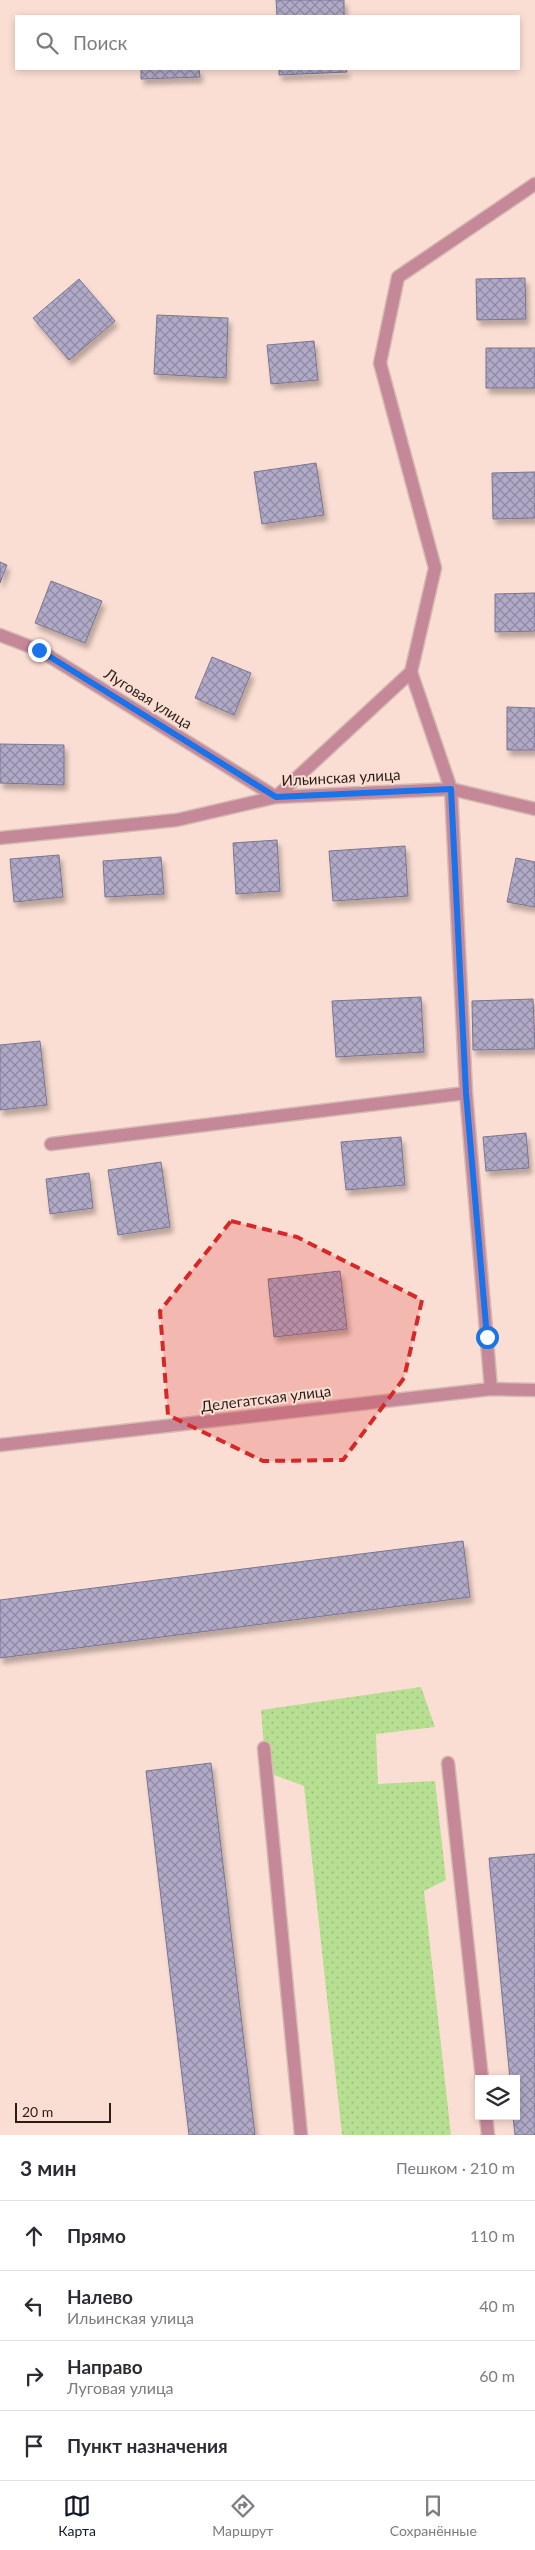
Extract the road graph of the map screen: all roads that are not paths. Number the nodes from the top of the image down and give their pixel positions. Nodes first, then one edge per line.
1 (535, 184) edge
2 (0, 635) edge
3 (412, 672) junction
4 (451, 789) junction
5 (276, 797) junction
6 (535, 808) edge
7 (0, 838) edge
8 (466, 1093) junction
9 (51, 1144) dead end
10 (491, 1389) junction
11 (535, 1390) edge
12 (0, 1445) edge
13 (264, 1748) dead end
14 (448, 1763) dead end
15 (482, 2075) edge
16 (486, 2120) edge
17 (302, 2135) edge
18 (488, 2135) edge

1 - 3 street
2 - 5 street, Луговая улица
3 - 4 street
3 - 5 street
4 - 5 street, Ильинская улица
4 - 6 street, Ильинская улица
4 - 8 street
5 - 7 street, Ильинская улица
8 - 9 street
8 - 10 street
10 - 11 street, Делегатская улица
10 - 12 street, Делегатская улица
13 - 17 street
14 - 15 street
16 - 18 street

